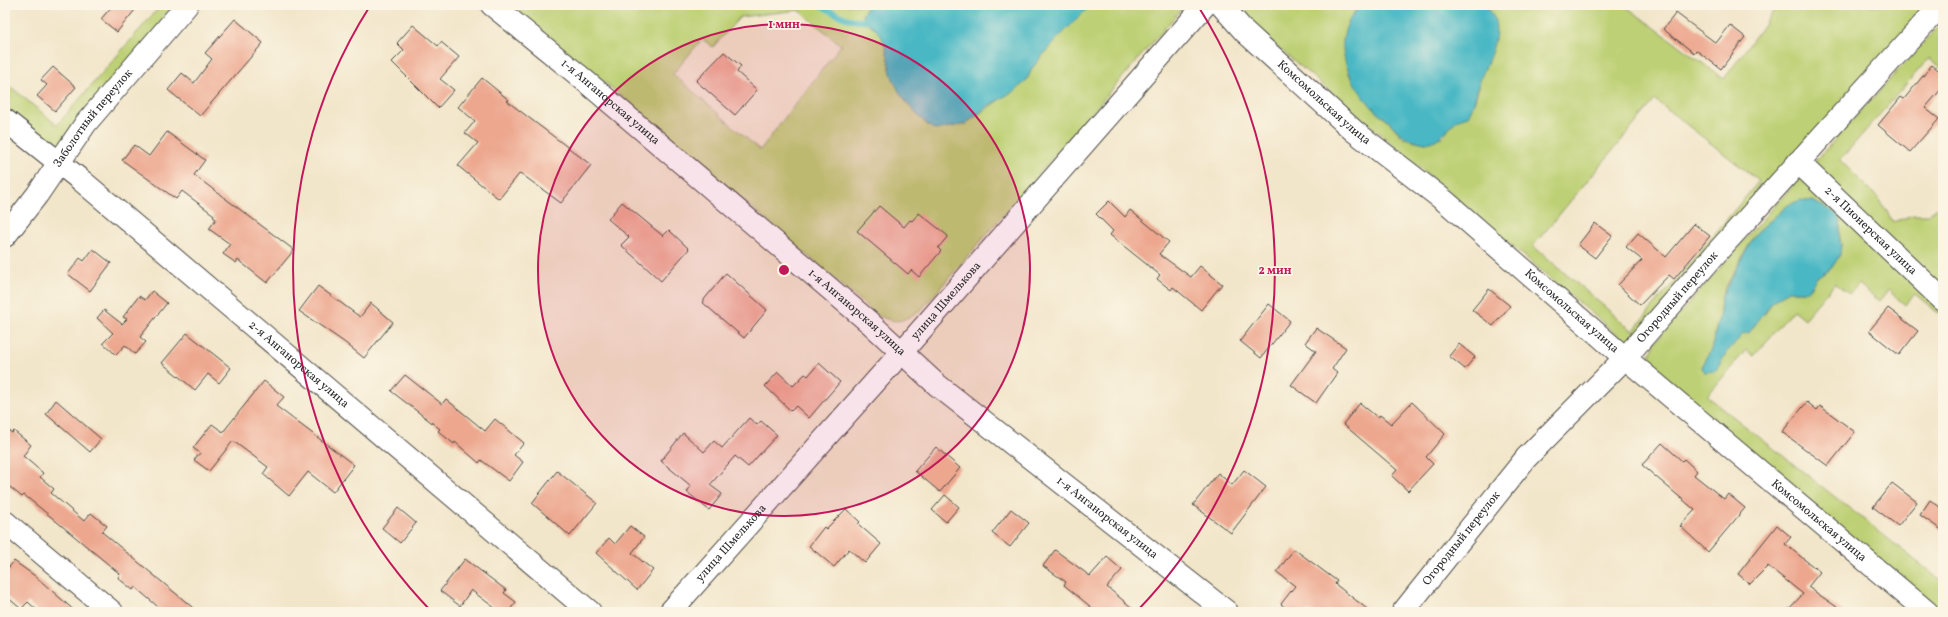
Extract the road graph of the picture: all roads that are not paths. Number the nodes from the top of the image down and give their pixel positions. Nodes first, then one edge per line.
1 (187, 5) edge
2 (492, 5) edge
3 (1205, 5) edge
4 (1221, 5) edge
5 (1941, 5) edge
6 (5, 120) edge
7 (60, 162) junction
8 (1798, 162) junction
9 (5, 236) edge
10 (1943, 300) edge
11 (901, 353) junction
12 (1625, 358) junction
13 (5, 522) edge
14 (112, 612) edge
15 (590, 612) edge
16 (670, 612) edge
17 (1227, 612) edge
18 (1403, 612) edge
19 (1927, 612) edge

1 - 7 street, Заболотный переулок
2 - 11 street, 1-я Анганорская улица
3 - 11 street, улица Шмелькова
4 - 12 street, Комсомольская улица
5 - 8 street, Огородный переулок
6 - 7 street, 2-я Анганорская улица
7 - 9 street, Заболотный переулок
7 - 15 street, 2-я Анганорская улица
8 - 10 street, 2-я Пионерская улица
8 - 12 street, Огородный переулок
11 - 16 street, улица Шмелькова
11 - 17 street, 1-я Анганорская улица
12 - 18 street, Огородный переулок
12 - 19 street, Комсомольская улица
13 - 14 street

